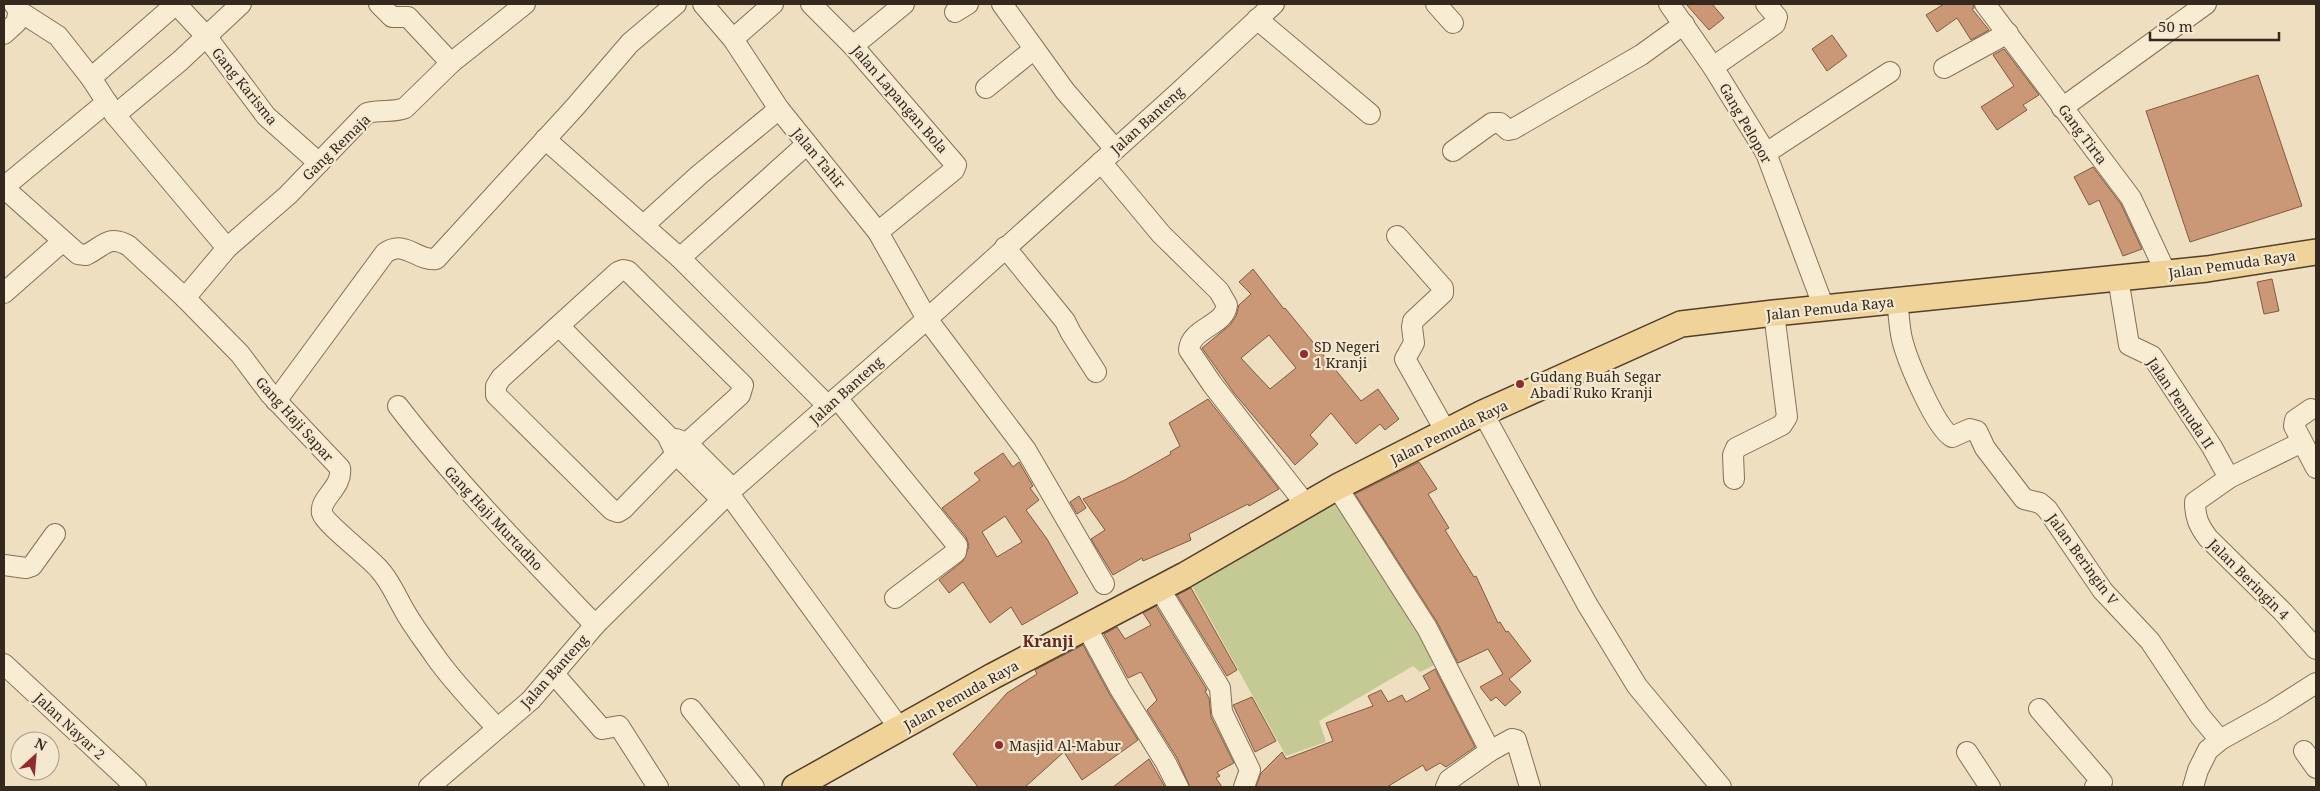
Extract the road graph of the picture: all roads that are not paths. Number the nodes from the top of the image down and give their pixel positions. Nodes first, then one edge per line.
1 (176, 4) edge
2 (241, 4) edge
3 (379, 4) edge
4 (525, 4) edge
5 (676, 4) edge
6 (703, 4) edge
7 (773, 4) edge
8 (811, 4) edge
9 (904, 4) edge
10 (1002, 4) edge
11 (1274, 4) edge
12 (1436, 4) edge
13 (1669, 4) edge
14 (1766, 4) edge
15 (1985, 4) edge
16 (2206, 4) edge
17 (17, 7) edge
18 (1257, 19) junction
19 (1453, 23) dead end
20 (1684, 24) junction
21 (2008, 33) junction
22 (4, 34) edge
23 (206, 36) junction
24 (733, 39) junction
25 (853, 46) junction
26 (1033, 50) junction
27 (451, 63) junction
28 (1713, 67) junction
29 (1944, 68) dead end
30 (1890, 72) dead end
31 (91, 78) junction
32 (986, 88) dead end
33 (111, 108) junction
34 (2062, 108) junction
35 (779, 109) junction
36 (1370, 114) dead end
37 (545, 139) junction
38 (807, 144) junction
39 (1453, 151) dead end
40 (1766, 154) junction
41 (1108, 155) junction
42 (319, 163) junction
43 (4, 188) edge
44 (644, 225) junction
45 (878, 232) junction
46 (1397, 236) dead end
47 (63, 241) junction
48 (1005, 247) junction
49 (227, 248) junction
50 (2316, 252) edge
51 (680, 258) junction
52 (2166, 273) junction
53 (2118, 278) junction
54 (4, 293) edge
55 (185, 298) junction
56 (1898, 301) junction
57 (1824, 308) junction
58 (1774, 313) junction
59 (927, 318) junction
60 (559, 326) junction
61 (1096, 372) dead end
62 (276, 401) junction
63 (832, 402) junction
64 (398, 406) dead end
65 (2311, 409) dead end
66 (1484, 413) junction
67 (1446, 432) junction
68 (2302, 442) junction
69 (681, 449) junction
70 (2316, 468) edge
71 (2229, 478) junction
72 (1734, 479) dead end
73 (1337, 487) junction
74 (728, 494) junction
75 (1306, 505) junction
76 (55, 534) dead end
77 (4, 565) edge
78 (1104, 584) dead end
79 (1160, 588) junction
80 (894, 598) dead end
81 (596, 625) junction
82 (1086, 626) junction
83 (2316, 649) edge
84 (4, 664) edge
85 (554, 674) junction
86 (2316, 683) edge
87 (691, 708) dead end
88 (2039, 709) dead end
89 (497, 728) junction
90 (900, 729) junction
91 (2220, 740) junction
92 (2304, 751) dead end
93 (1490, 752) junction
94 (1967, 752) dead end
95 (2316, 768) edge
96 (136, 787) edge
97 (429, 787) edge
98 (658, 787) edge
99 (754, 787) edge
100 (795, 787) edge
101 (1178, 787) edge
102 (1244, 787) edge
103 (1446, 787) edge
104 (1530, 787) edge
105 (1720, 787) edge
106 (1990, 787) edge
107 (2095, 787) edge
108 (2193, 787) edge

1 - 23 street, Gang Karisma
1 - 31 street
2 - 23 street
3 - 27 street
4 - 27 street, Gang Remaja
5 - 37 street
6 - 24 street, Jalan Tahir
7 - 24 street
8 - 25 street, Jalan Lapangan Bola
9 - 25 street
10 - 26 street
11 - 18 street, Jalan Banteng
12 - 19 street
13 - 20 street, Gang Pelopor
14 - 28 street
15 - 21 street, Gang Tirta
16 - 34 street
17 - 22 street
17 - 31 street
18 - 36 street
18 - 41 street, Jalan Banteng
20 - 28 street, Gang Pelopor
20 - 39 street
21 - 29 street
21 - 34 street, Gang Tirta
23 - 33 street
23 - 42 street, Gang Karisma
24 - 35 street, Jalan Tahir
25 - 45 street, Jalan Lapangan Bola
26 - 32 street
26 - 41 street
27 - 42 street, Gang Remaja
28 - 40 street, Gang Pelopor
30 - 40 street
31 - 33 street
33 - 43 street
33 - 49 street
34 - 52 street, Gang Tirta
35 - 38 street, Jalan Tahir
35 - 44 street
37 - 44 street
37 - 62 street
38 - 45 street, Jalan Tahir
38 - 51 street
40 - 57 street, Gang Pelopor
41 - 48 street, Jalan Banteng
41 - 75 street
42 - 49 street, Gang Remaja
43 - 47 street, Gang Haji Sapar
44 - 51 street
45 - 59 street, Jalan Tahir
46 - 67 street
47 - 54 street
47 - 55 street, Gang Haji Sapar
48 - 59 street, Jalan Banteng
48 - 61 street
49 - 55 street, Gang Remaja
50 - 52 main road, Jalan Pemuda Raya
51 - 63 street
52 - 53 main road, Jalan Pemuda Raya
53 - 56 main road, Jalan Pemuda Raya
53 - 71 street, Jalan Pemuda II
55 - 62 street, Gang Haji Sapar
56 - 57 main road, Jalan Pemuda Raya
56 - 91 street, Jalan Beringin V
57 - 58 main road, Jalan Pemuda Raya
58 - 66 main road, Jalan Pemuda Raya
58 - 72 street
59 - 63 street, Jalan Banteng
59 - 78 street, Jalan Tahir
60 - 69 street
60 - 69 street
60 - 69 street
62 - 89 street, Gang Haji Sapar
63 - 74 street, Jalan Banteng
63 - 80 street
64 - 81 street, Gang Haji Murtadho
65 - 68 street
66 - 67 main road, Jalan Pemuda Raya
66 - 105 street
67 - 73 main road, Jalan Pemuda Raya
68 - 70 street
68 - 71 street
69 - 74 street
71 - 83 street, Jalan Beringin 4
73 - 75 main road, Jalan Pemuda Raya
73 - 93 street
74 - 81 street, Jalan Banteng
74 - 90 street
75 - 79 main road, Jalan Pemuda Raya
76 - 77 street
79 - 82 main road, Jalan Pemuda Raya
79 - 102 street
81 - 85 street, Jalan Banteng
82 - 90 main road, Jalan Pemuda Raya
82 - 101 street
84 - 96 street, Jalan Nayar 2
85 - 89 street, Jalan Banteng
85 - 98 street
86 - 91 street
87 - 99 street
88 - 107 street
89 - 97 street, Jalan Banteng
90 - 100 main road, Jalan Pemuda Raya
91 - 108 street
92 - 95 street
93 - 103 street
93 - 104 street
94 - 106 street

